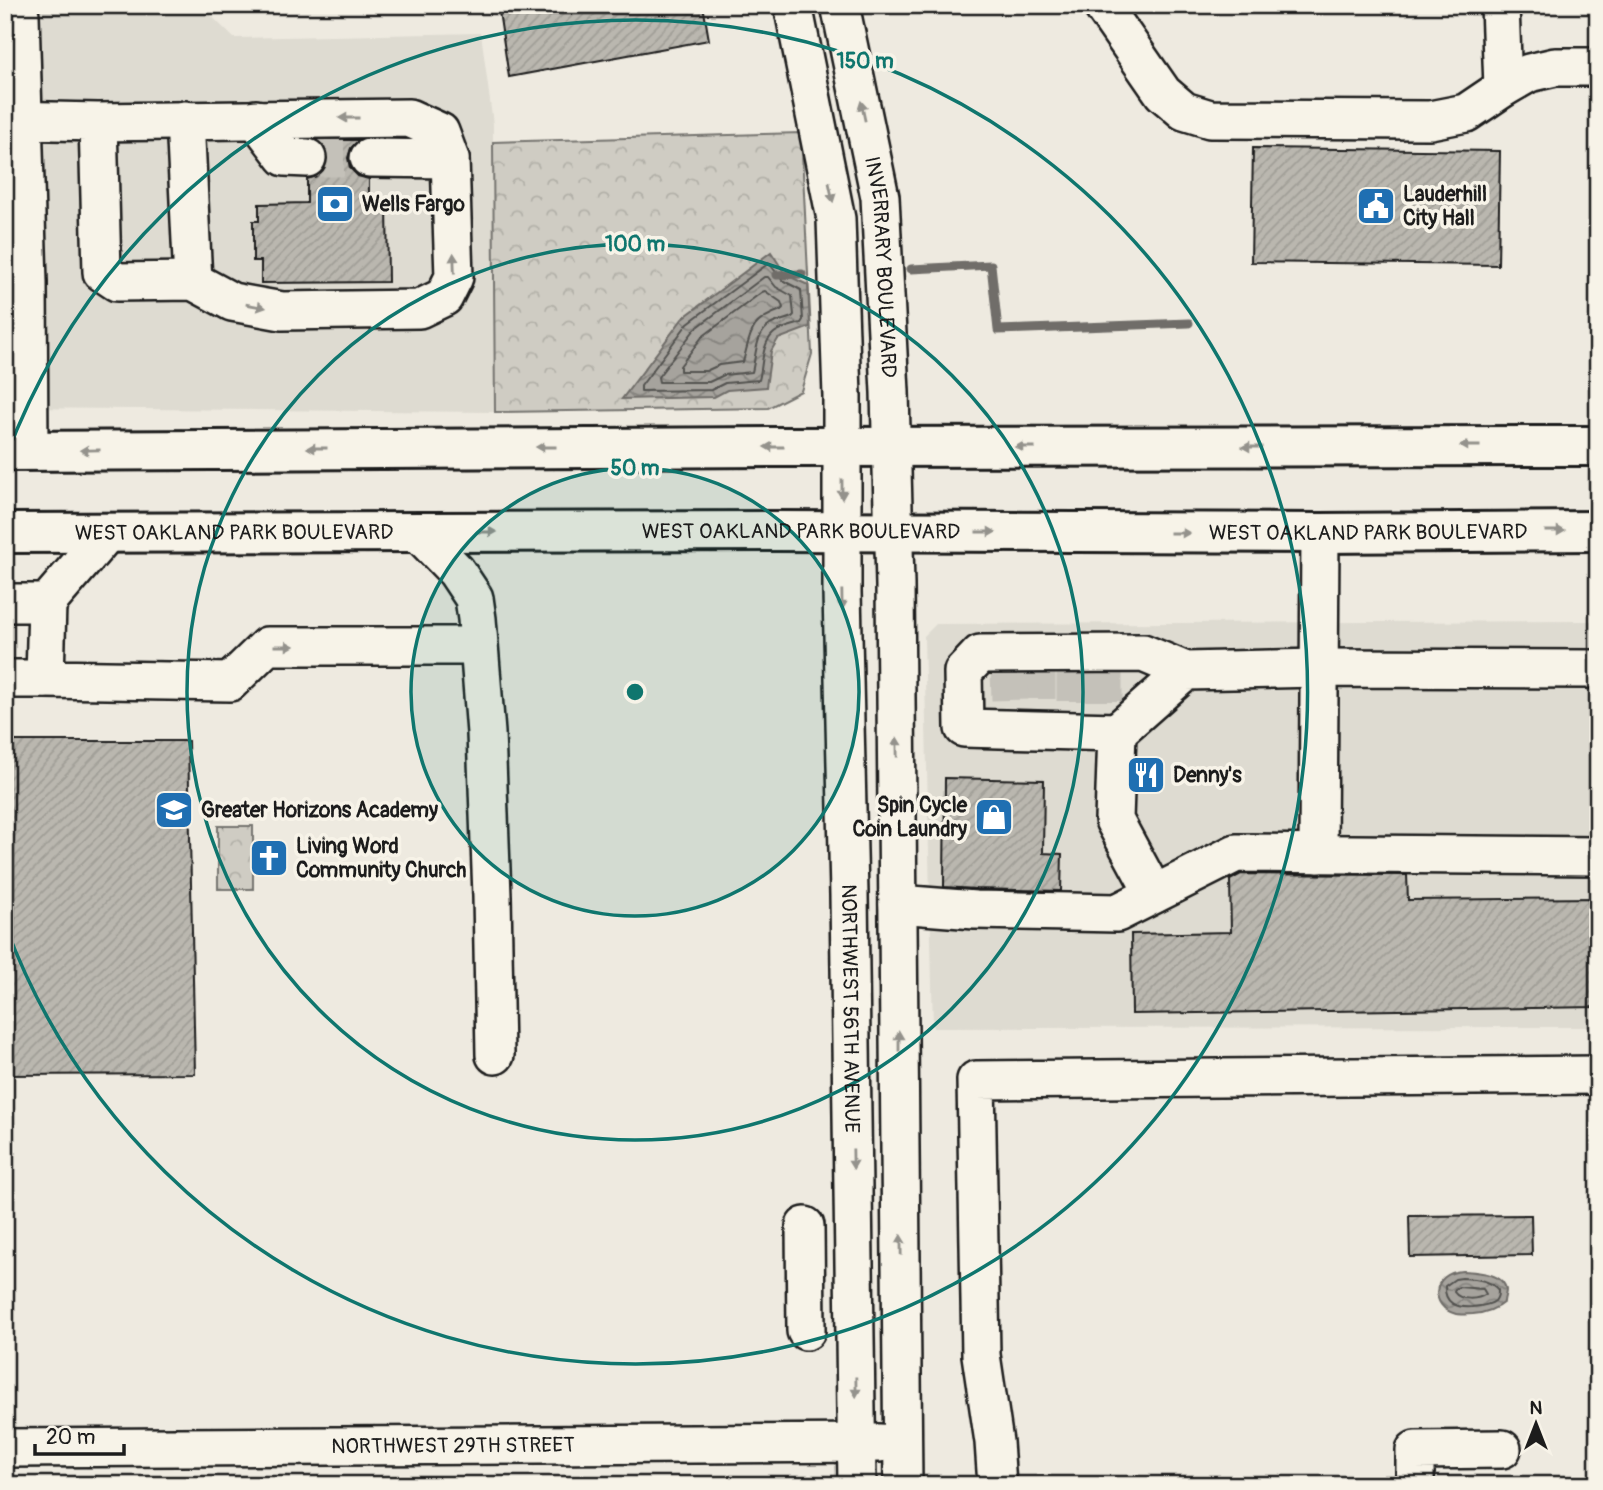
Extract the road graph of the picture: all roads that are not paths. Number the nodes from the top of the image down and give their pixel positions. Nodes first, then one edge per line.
1 (793, 5) edge
2 (841, 5) edge
3 (1102, 5) edge
4 (1500, 5) edge
5 (12, 26) edge
6 (1598, 67) edge
7 (1503, 88) junction
8 (256, 119) junction
9 (14, 120) edge
10 (185, 120) junction
11 (98, 122) junction
12 (307, 158) tunnel mouth
13 (369, 158) tunnel mouth
14 (450, 159) junction
15 (193, 281) junction
16 (17, 283) edge
17 (1598, 446) edge
18 (842, 447) junction
19 (891, 447) junction
20 (17, 451) edge
21 (1598, 531) edge
22 (418, 532) junction
23 (842, 532) junction
24 (894, 532) junction
25 (5, 533) edge
26 (107, 533) junction
27 (1320, 533) junction
28 (5, 603) edge
29 (47, 603) junction
30 (478, 646) junction
31 (1319, 668) junction
32 (1598, 668) edge
33 (1186, 671) junction
34 (5, 679) edge
35 (45, 679) junction
36 (1093, 694) junction
37 (1318, 854) junction
38 (1598, 856) edge
39 (1154, 894) junction
40 (898, 904) junction
41 (495, 1055) dead end
42 (1598, 1076) edge
43 (805, 1226) dead end
44 (805, 1269) junction
45 (854, 1270) junction
46 (901, 1296) junction
47 (806, 1331) dead end
48 (857, 1443) junction
49 (902, 1443) junction
50 (5, 1448) edge
51 (1502, 1449) dead end
52 (858, 1485) edge
53 (903, 1485) edge
54 (997, 1485) edge
55 (1415, 1485) edge

1 -> 18 street, INVERRARY BOULEVARD
19 -> 2 street, INVERRARY BOULEVARD
3 - 7 street
4 - 7 street
5 - 9 street
6 - 7 street
8 - 10 street
8 - 12 street
14 -> 8 street
9 - 11 street
9 - 16 street
10 - 11 street
10 - 15 street
11 - 15 street
13 - 14 street
15 -> 14 street
16 - 20 street
17 -> 19 main road
18 - 19 main road
18 -> 20 main road
18 -> 23 street, INVERRARY BOULEVARD
19 - 24 street, INVERRARY BOULEVARD
27 -> 21 main road, WEST OAKLAND PARK BOULEVARD
22 -> 23 main road, WEST OAKLAND PARK BOULEVARD
22 - 26 main road, WEST OAKLAND PARK BOULEVARD
22 - 30 street
23 - 24 main road, WEST OAKLAND PARK BOULEVARD
23 -> 45 street, NORTHWEST 56TH AVENUE
24 -> 27 main road, WEST OAKLAND PARK BOULEVARD
40 -> 24 street
25 - 26 main road, WEST OAKLAND PARK BOULEVARD
26 - 29 street
27 - 31 street
28 - 29 street
29 - 35 street
35 -> 30 street
30 - 41 street
31 - 32 street
31 - 33 street
31 - 37 street
33 - 36 street
33 - 36 street
34 - 35 street
36 - 36 street
36 - 39 street
37 - 38 street
37 - 39 street
39 - 40 street
46 -> 40 street
42 - 54 street
43 - 44 street
44 - 45 street
44 - 47 street
45 - 46 street
45 -> 48 street, NORTHWEST 56TH AVENUE
46 - 49 street
48 - 49 street, NORTHWEST 29TH STREET
48 - 50 street, NORTHWEST 29TH STREET
48 - 52 street, NORTHWEST 56TH AVENUE
49 - 53 street
51 - 55 street

